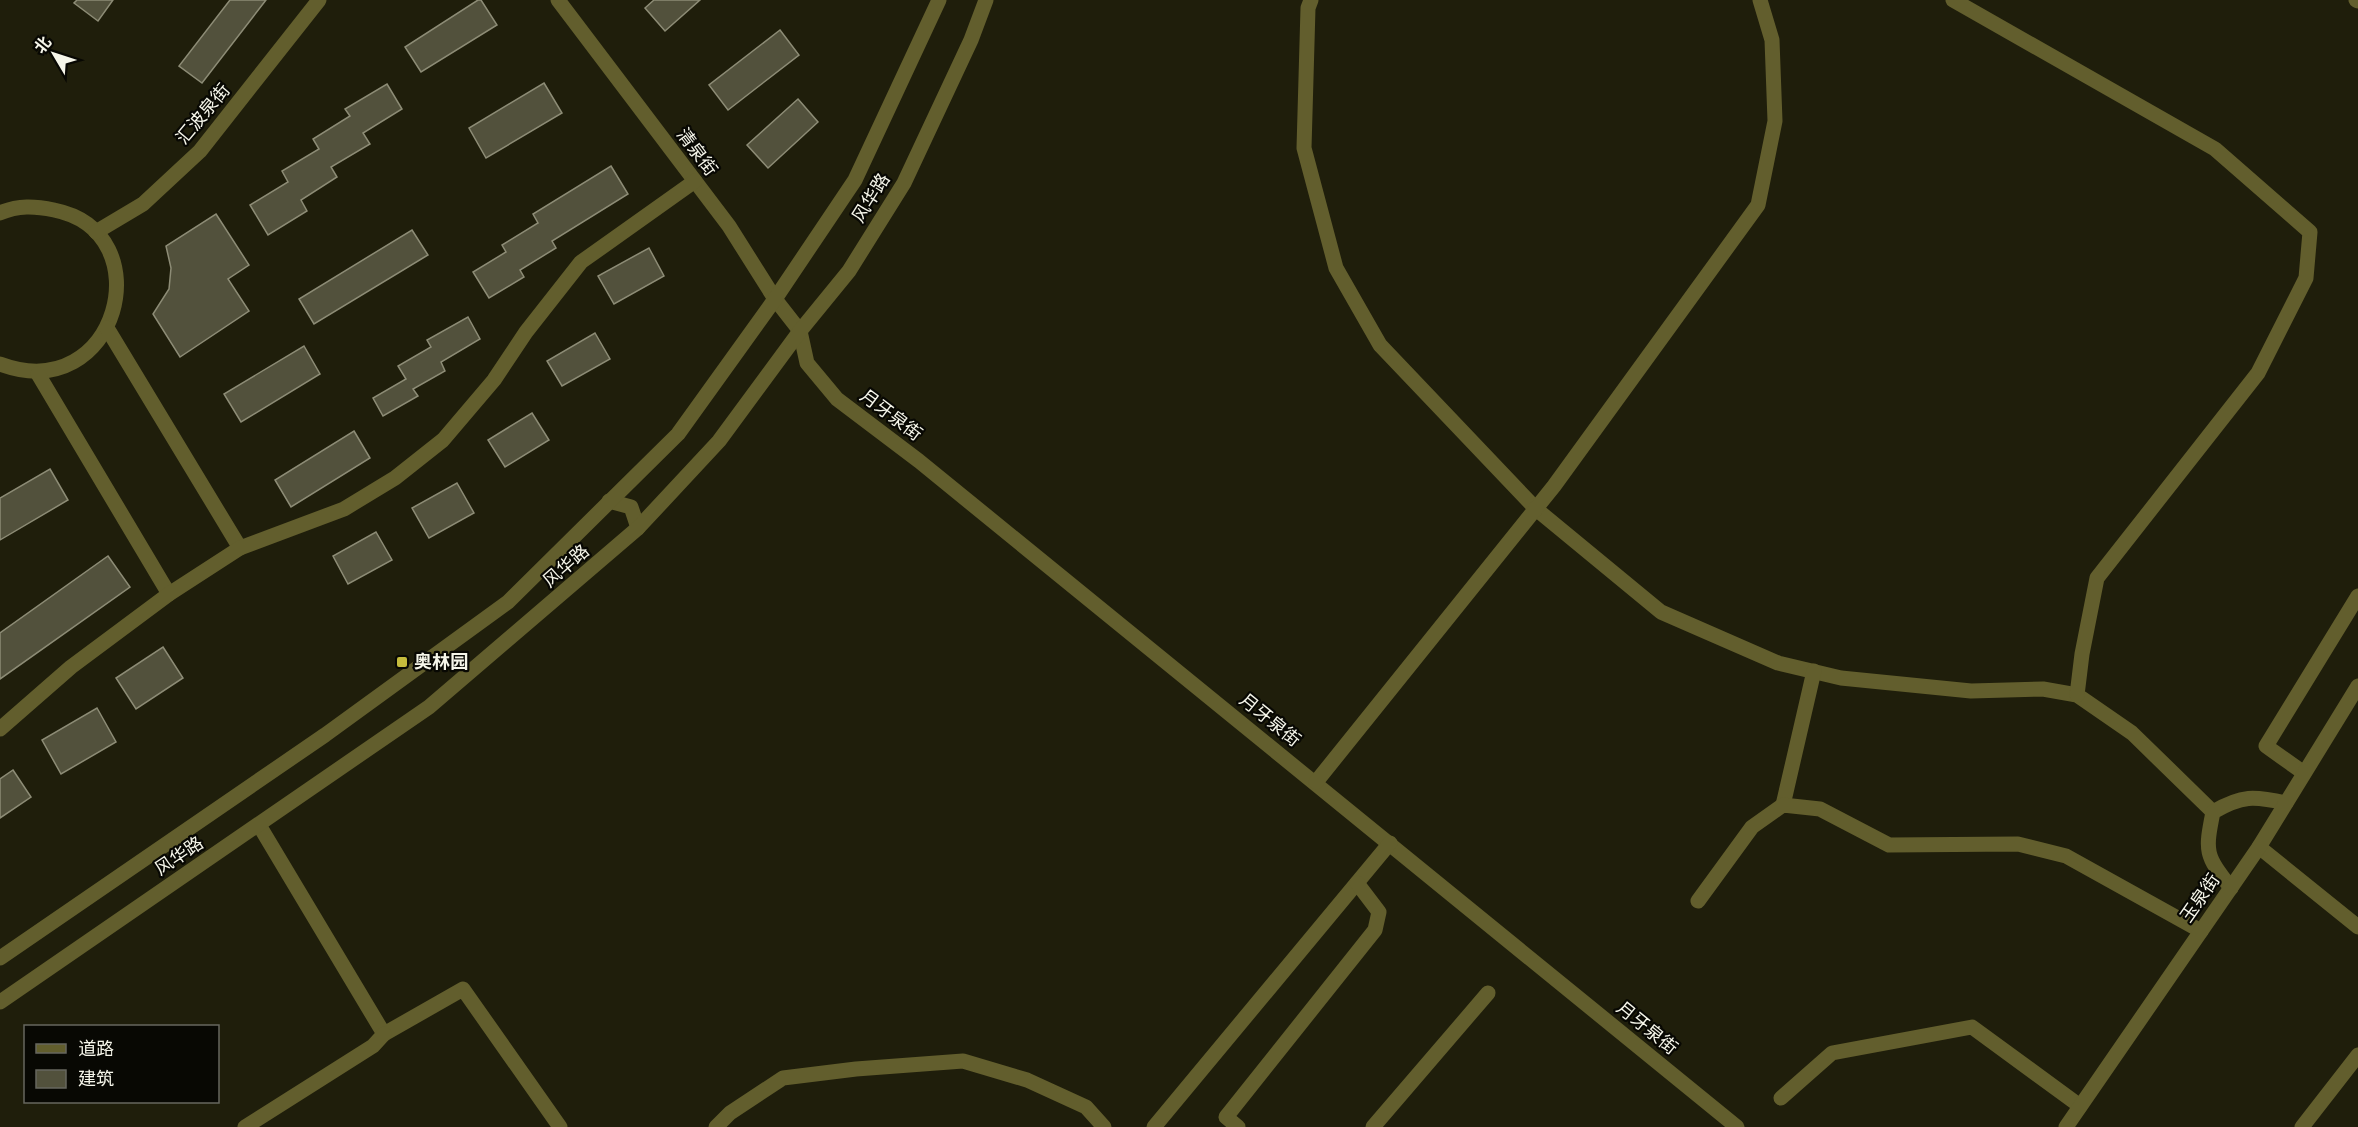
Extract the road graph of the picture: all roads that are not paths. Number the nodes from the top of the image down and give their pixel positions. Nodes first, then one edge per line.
1 (319, 0) edge
2 (558, 0) edge
3 (939, 0) edge
4 (986, 0) edge
5 (1311, 0) edge
6 (1760, 0) edge
7 (1953, 0) edge
8 (695, 181) junction
9 (1, 210) edge
10 (96, 232) junction
11 (775, 299) junction
12 (107, 328) junction
13 (800, 331) junction
14 (0, 364) edge
15 (38, 374) junction
16 (609, 501) junction
17 (1536, 509) junction
18 (638, 528) junction
19 (240, 548) junction
20 (169, 594) junction
21 (2358, 596) edge
22 (1814, 671) junction
23 (2358, 686) edge
24 (2077, 695) junction
25 (0, 729) edge
26 (2304, 773) junction
27 (1316, 782) junction
28 (2286, 803) junction
29 (1783, 805) junction
30 (2213, 812) junction
31 (259, 825) junction
32 (1390, 843) junction
33 (2259, 847) junction
34 (1357, 883) junction
35 (2231, 888) junction
36 (1698, 901) dead end
37 (2358, 927) edge
38 (2201, 931) junction
39 (0, 958) edge
40 (1488, 993) dead end
41 (0, 1002) edge
42 (384, 1034) junction
43 (2358, 1055) edge
44 (1781, 1098) dead end
45 (2080, 1106) junction
46 (245, 1127) edge
47 (560, 1127) edge
48 (716, 1127) edge
49 (1104, 1127) edge
50 (1154, 1127) edge
51 (1238, 1127) edge
52 (1373, 1127) edge
53 (1737, 1127) edge
54 (2066, 1127) edge
55 (2302, 1127) edge

1 - 10 street, 汇波泉街
2 - 8 street, 清泉街
3 - 11 street
4 - 13 street, 风华路
5 - 17 street
6 - 17 street
7 - 24 street
8 - 11 street, 清泉街
8 - 19 street
9 - 10 street
10 - 12 street
11 - 13 street, 清泉街
11 - 16 street
12 - 15 street
12 - 19 street
13 - 18 street, 风华路
13 - 27 street, 月牙泉街
14 - 15 street
15 - 20 street
16 - 18 street
16 - 39 street
17 - 22 street
17 - 27 street
18 - 31 street, 风华路
19 - 20 street
20 - 25 street
21 - 26 street
22 - 24 street
22 - 29 street
23 - 26 street, 玉泉街
24 - 30 street
26 - 28 street, 玉泉街
27 - 32 street, 月牙泉街
28 - 30 street
28 - 33 street, 玉泉街
29 - 36 street
29 - 38 street
30 - 35 street
31 - 41 street, 风华路
31 - 42 street
32 - 34 street
32 - 53 street, 月牙泉街
33 - 35 street, 玉泉街
33 - 37 street
34 - 50 street
34 - 51 street
35 - 38 street, 玉泉街
38 - 45 street, 玉泉街
40 - 52 street
42 - 46 street
42 - 47 street
43 - 55 street
44 - 45 street
45 - 54 street, 玉泉街
48 - 49 street

